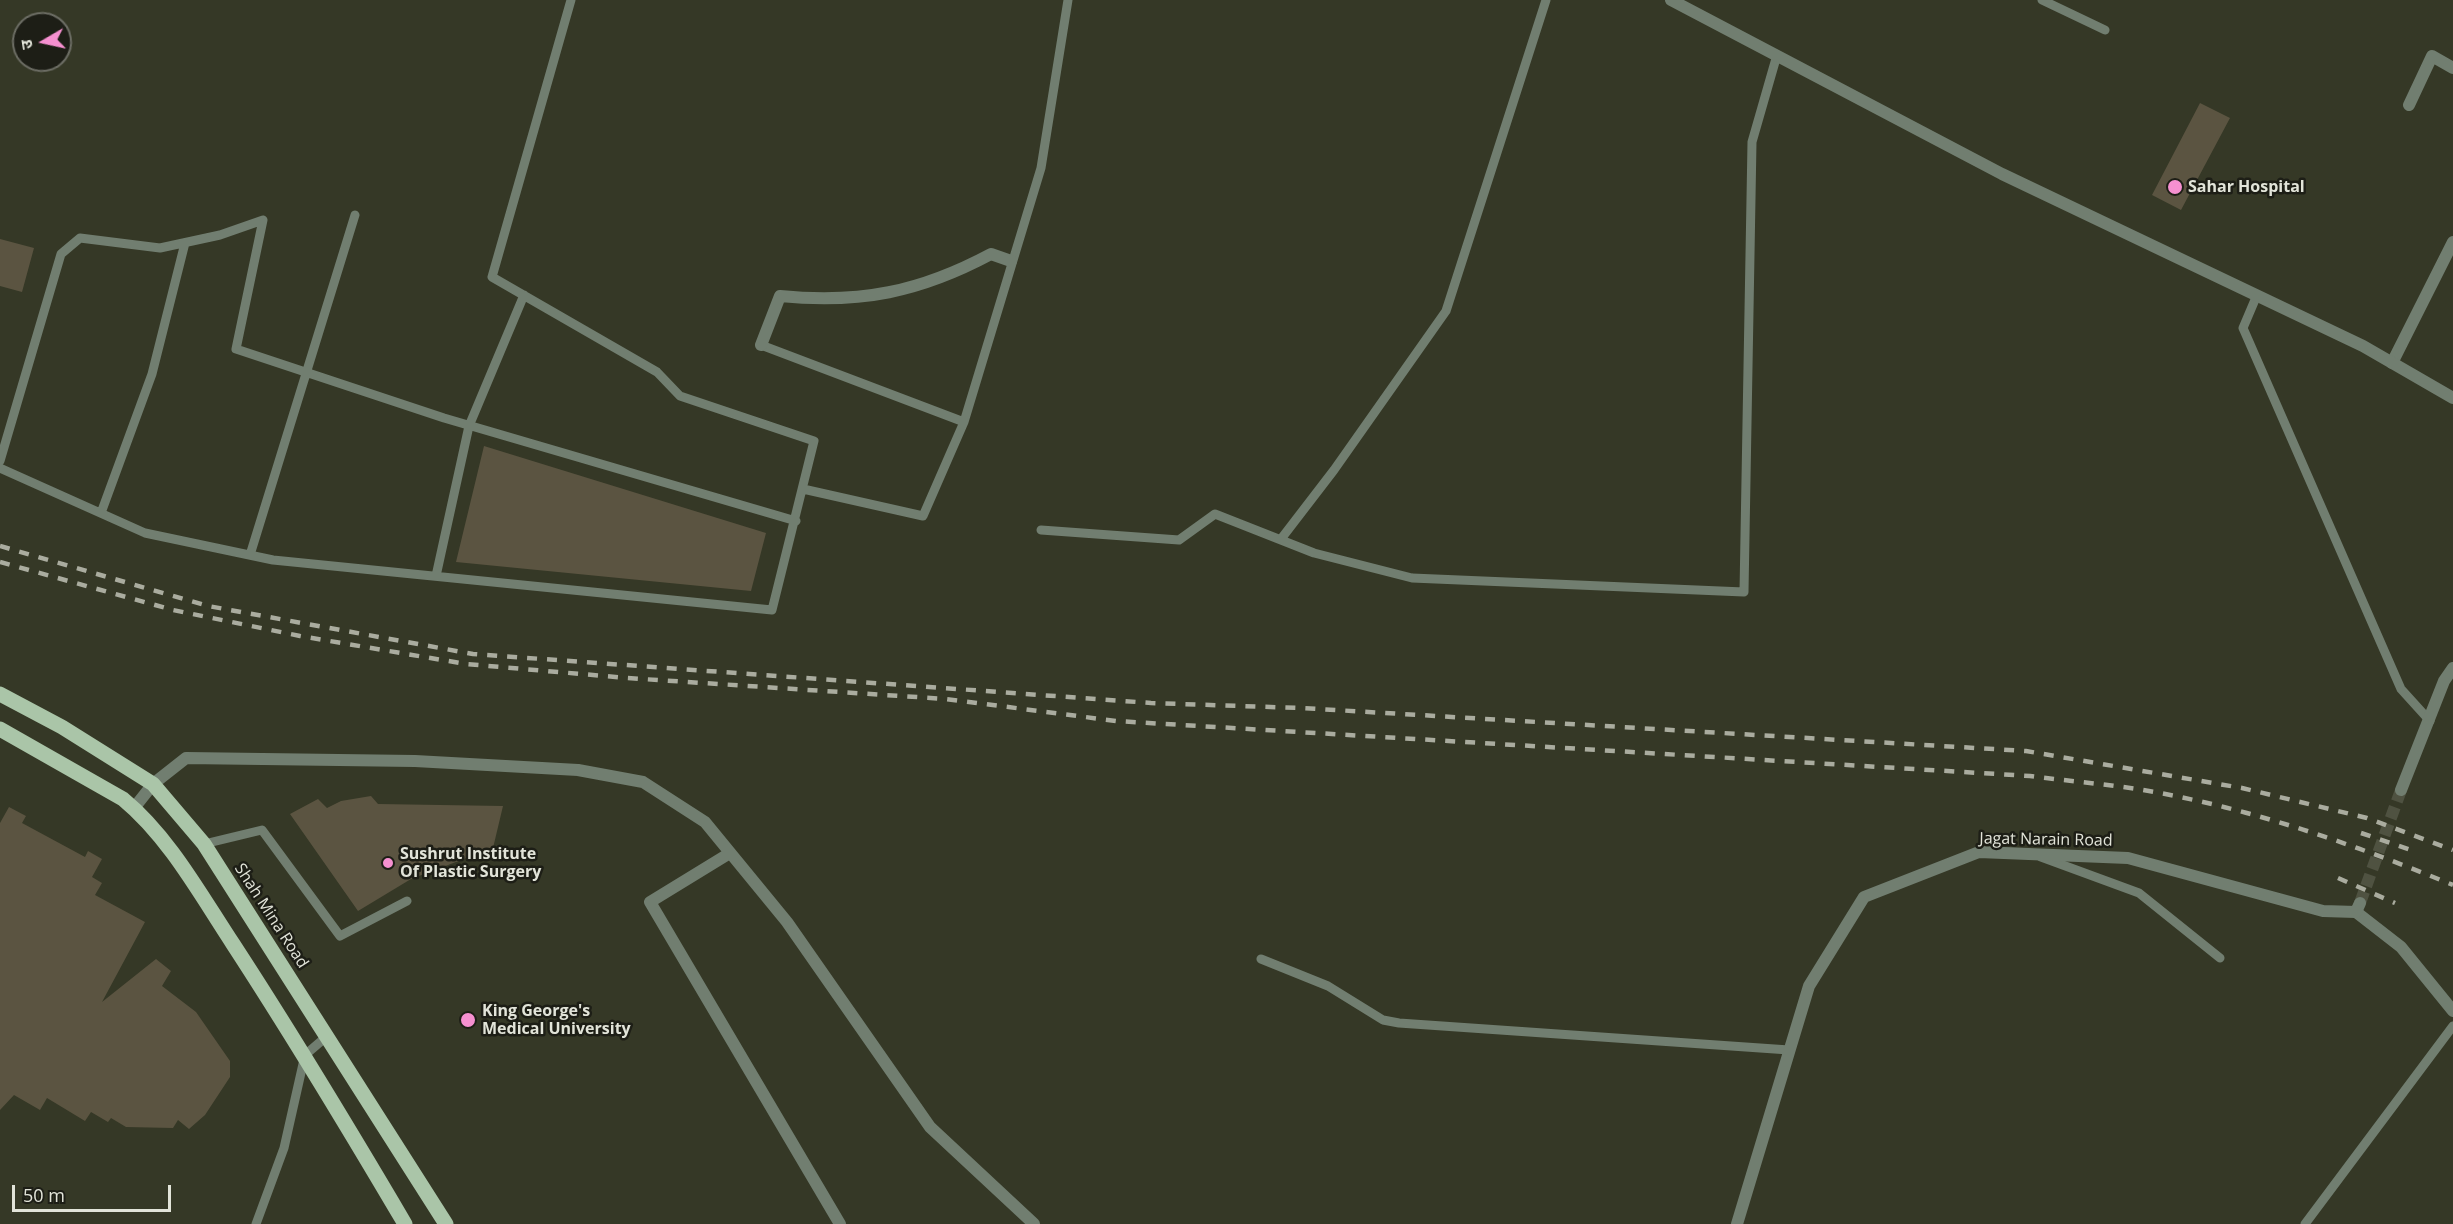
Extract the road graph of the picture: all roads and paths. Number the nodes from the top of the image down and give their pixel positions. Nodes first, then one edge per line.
1 (571, 0) edge
2 (1068, 0) edge
3 (1546, 0) edge
4 (1671, 0) edge
5 (2042, 0) edge
6 (2105, 30) dead end
7 (1777, 56) junction
8 (2453, 68) edge
9 (2409, 105) dead end
10 (356, 215) dead end
11 (2453, 242) edge
12 (185, 243) junction
13 (1011, 261) junction
14 (524, 295) junction
15 (2257, 295) junction
16 (761, 345) joint
17 (2392, 363) junction
18 (307, 375) junction
19 (2453, 398) edge
20 (964, 422) junction
21 (469, 426) junction
22 (0, 461) edge
23 (0, 468) edge
24 (803, 489) junction
25 (101, 513) junction
26 (796, 521) junction
27 (1041, 530) dead end
28 (1281, 539) junction
29 (250, 555) junction
30 (436, 576) junction
31 (2453, 668) edge
32 (0, 694) edge
33 (2430, 721) junction
34 (0, 729) edge
35 (153, 784) junction
36 (2401, 790) tunnel mouth
37 (134, 808) junction
38 (204, 844) junction
39 (730, 853) junction
40 (2033, 854) junction
41 (407, 901) dead end
42 (2220, 958) dead end
43 (1261, 959) dead end
44 (2453, 1011) edge
45 (2453, 1026) edge
46 (326, 1037) junction
47 (1789, 1050) junction
48 (305, 1055) junction
49 (256, 1224) edge
50 (405, 1224) edge
51 (446, 1224) edge
52 (840, 1224) edge
53 (1034, 1224) edge
54 (1737, 1224) edge
55 (2305, 1224) edge

1 - 14 lane
2 - 13 lane
3 - 28 lane
4 - 7 street
5 - 6 lane
7 - 15 street
7 - 28 lane
8 - 9 street
10 - 18 lane
11 - 17 street
12 - 18 lane
12 - 22 lane
12 - 25 lane
13 - 16 street
13 - 20 lane
14 - 21 lane
14 - 24 lane
15 - 17 street
15 - 33 lane
16 - 20 lane
17 - 19 street
18 - 21 lane
18 - 29 lane
20 - 24 lane
21 - 26 lane
21 - 30 lane
23 - 25 lane
24 - 26 lane
25 - 29 lane
26 - 30 lane
27 - 28 lane
29 - 30 lane
31 - 33 street
32 - 35 main road, Shah Mina Road
33 - 36 street
34 - 37 main road
35 - 37 street
35 - 38 main road, Shah Mina Road
35 - 39 street
37 - 48 main road
38 - 41 lane
38 - 46 main road, Shah Mina Road
39 - 52 street
39 - 53 street
40 - 42 lane
40 - 44 street, Jagat Narain Road
40 - 47 street, Jagat Narain Road
43 - 47 lane
45 - 55 lane
46 - 48 lane
46 - 51 main road, Shah Mina Road
47 - 54 street, Jagat Narain Road
48 - 49 lane
48 - 50 main road

